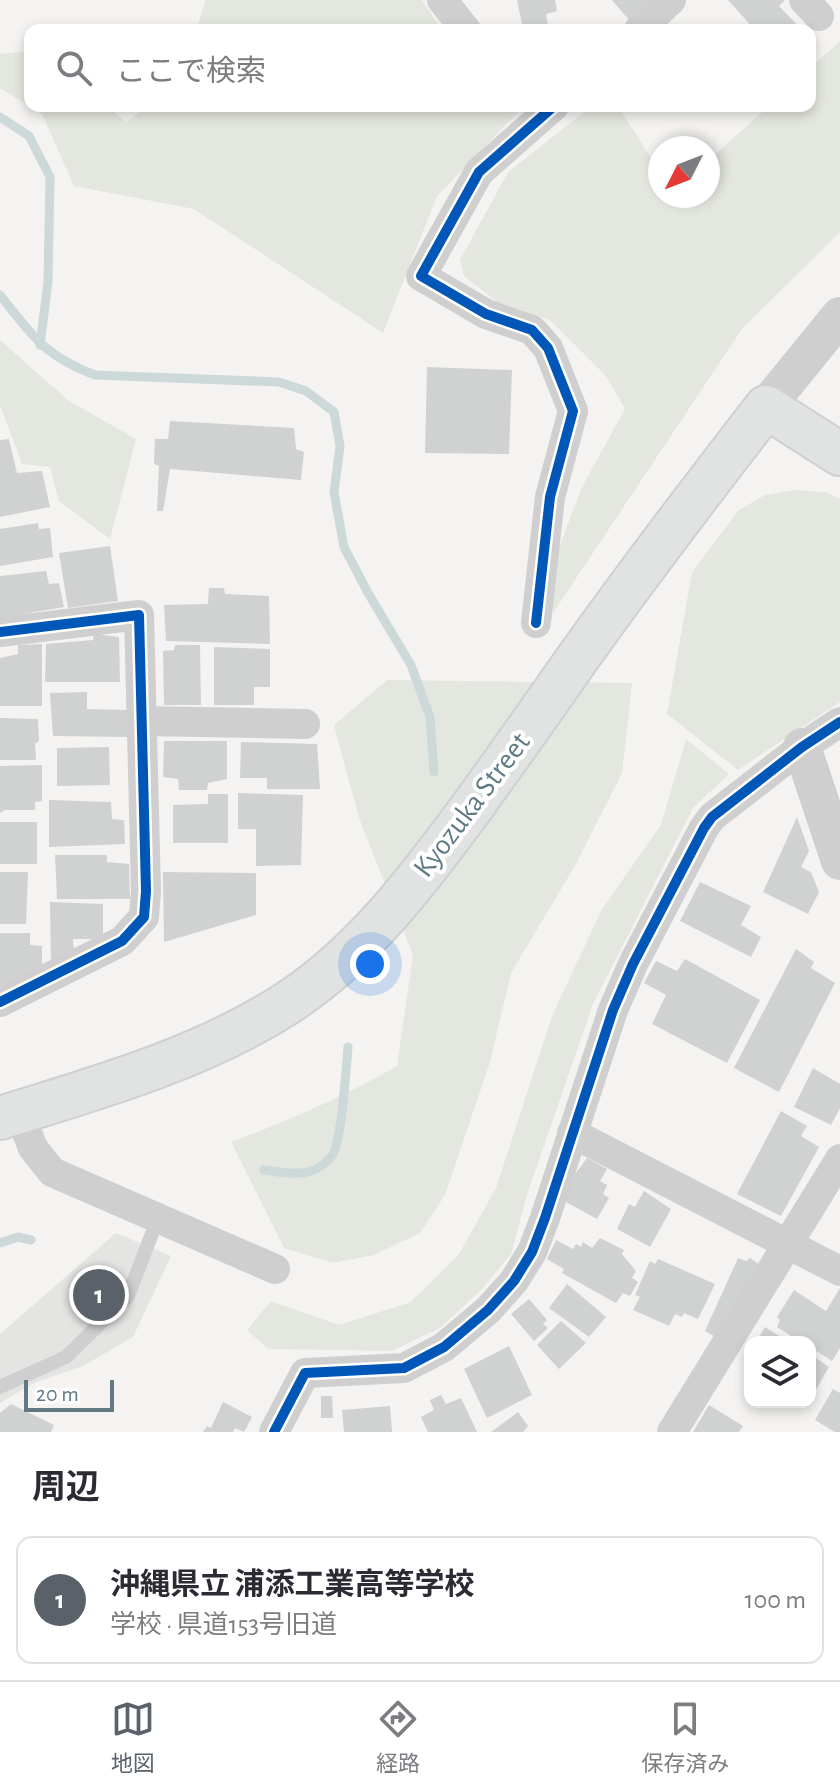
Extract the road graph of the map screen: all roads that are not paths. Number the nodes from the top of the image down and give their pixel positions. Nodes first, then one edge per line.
1 (442, 0) edge
2 (671, 0) edge
3 (461, 24) edge
4 (645, 24) edge
5 (547, 112) edge
6 (840, 316) edge
7 (766, 407) junction
8 (840, 454) edge
9 (536, 623) dead end
10 (0, 632) edge
11 (141, 721) junction
12 (840, 722) edge
13 (305, 724) dead end
14 (802, 747) junction
15 (840, 861) edge
16 (0, 1002) edge
17 (10, 1115) edge
18 (572, 1133) junction
19 (840, 1159) edge
20 (158, 1218) junction
21 (787, 1244) junction
22 (275, 1269) dead end
23 (840, 1271) edge
24 (0, 1387) edge
25 (274, 1432) edge
26 (672, 1432) edge

1 - 3 street
2 - 4 street
5 - 9 street
6 - 7 street
7 - 8 main road
7 - 17 main road, Kyozuka Street
10 - 11 street
11 - 13 street
11 - 16 street
12 - 14 street
14 - 15 street
14 - 18 street
17 - 20 street
18 - 21 street
18 - 25 street
19 - 21 street
20 - 22 street
20 - 24 lane
21 - 23 street
21 - 26 street

